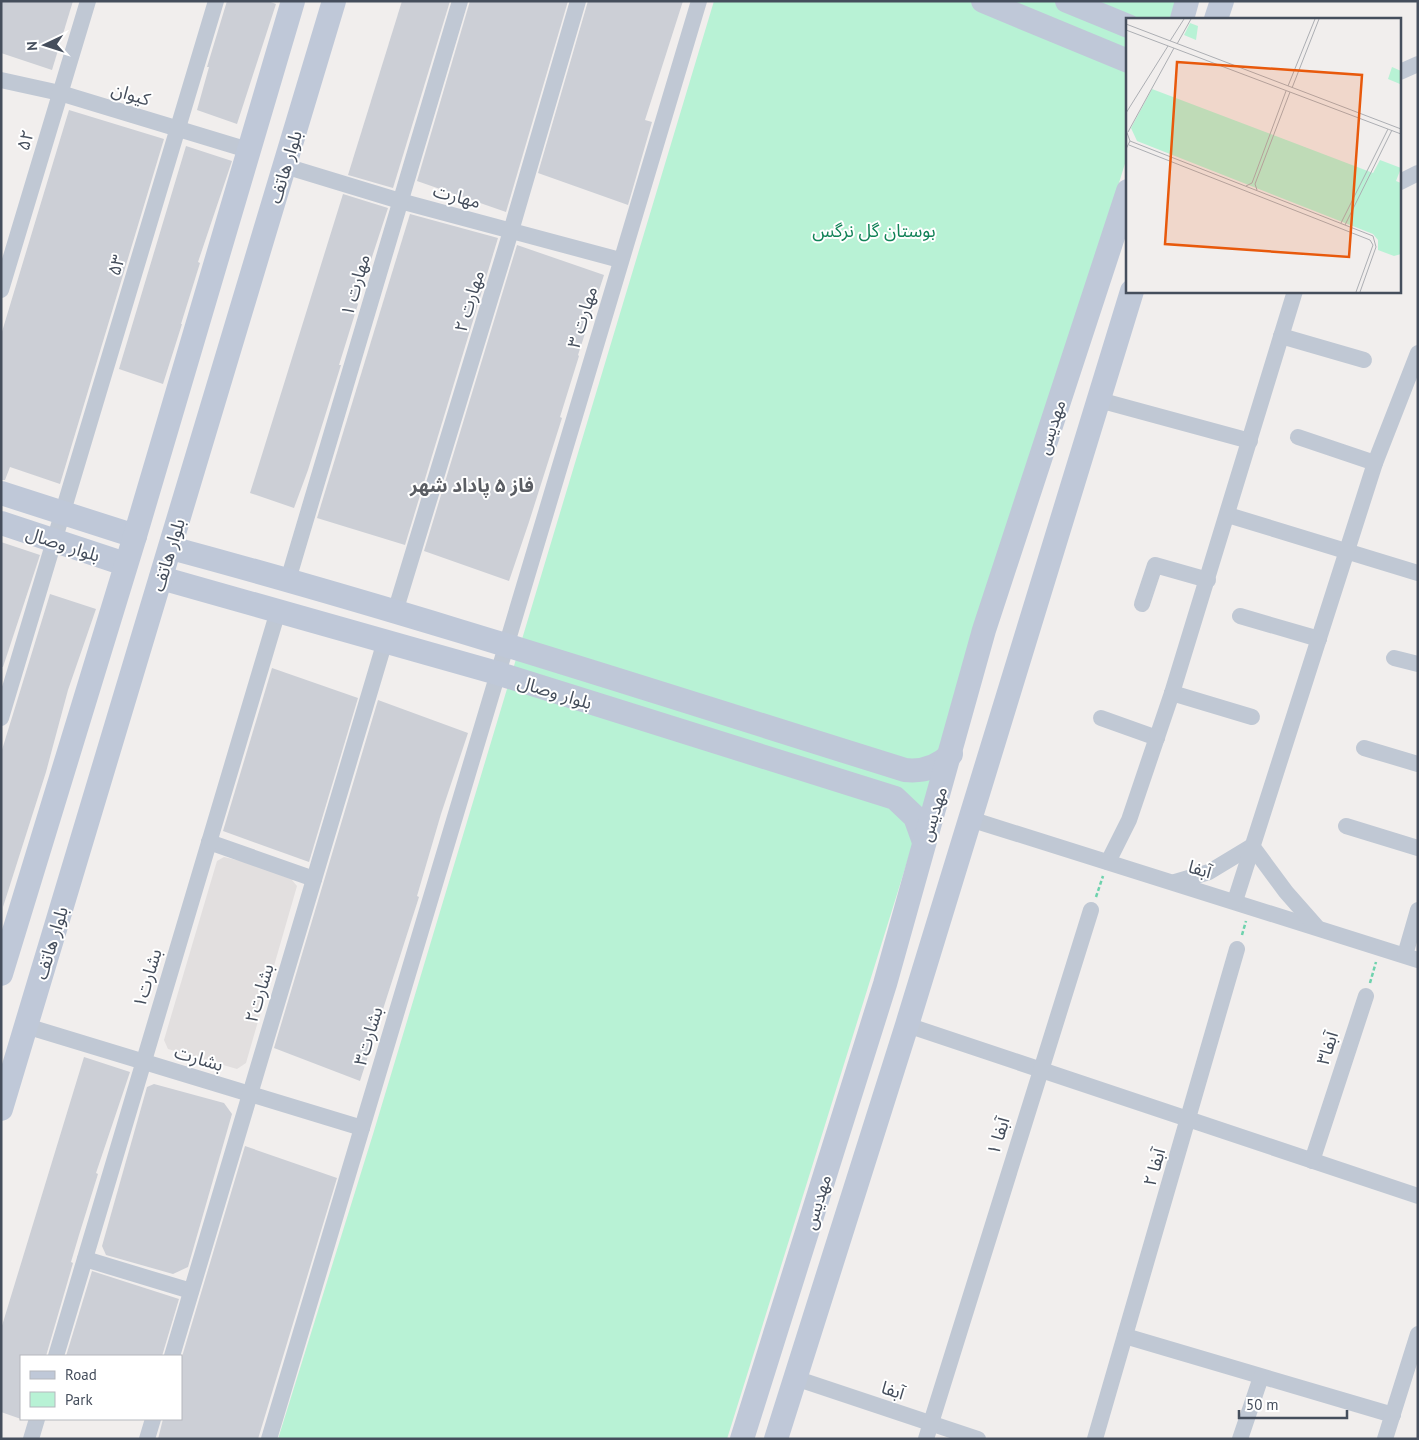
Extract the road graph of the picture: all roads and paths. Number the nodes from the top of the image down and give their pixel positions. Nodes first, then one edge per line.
1 (88, 1) edge
2 (216, 1) edge
3 (293, 1) edge
4 (334, 1) edge
5 (460, 1) edge
6 (578, 1) edge
7 (699, 1) edge
8 (983, 1) edge
9 (1067, 1) edge
10 (1187, 1) edge
11 (1222, 1) edge
12 (1182, 18) edge
13 (1216, 18) edge
14 (1126, 25) edge
15 (1126, 60) edge
16 (1418, 64) edge
17 (1402, 71) edge
18 (1, 80) edge
19 (60, 93) junction
20 (178, 129) junction
21 (248, 150) junction
22 (285, 166) junction
23 (1418, 173) edge
24 (1402, 181) edge
25 (1126, 197) edge
26 (400, 201) junction
27 (511, 231) junction
28 (620, 260) junction
29 (1, 290) edge
30 (1132, 292) edge
31 (1295, 292) edge
32 (1087, 319) junction
33 (1121, 328) junction
34 (1281, 336) junction
35 (1418, 353) edge
36 (1364, 360) dead end
37 (1099, 400) junction
38 (1298, 437) dead end
39 (1250, 441) junction
40 (1375, 463) junction
41 (1, 493) edge
42 (63, 512) junction
43 (1228, 515) junction
44 (1, 524) edge
45 (135, 536) junction
46 (55, 540) junction
47 (170, 548) junction
48 (1347, 551) junction
49 (125, 564) junction
50 (1418, 573) edge
51 (161, 578) junction
52 (288, 580) junction
53 (1208, 580) junction
54 (1142, 604) dead end
55 (278, 611) junction
56 (395, 612) junction
57 (1240, 616) dead end
58 (1319, 639) junction
59 (385, 641) junction
60 (505, 645) junction
61 (1394, 658) dead end
62 (1418, 664) edge
63 (497, 674) junction
64 (1172, 693) junction
65 (1252, 717) dead end
66 (1, 718) edge
67 (1101, 718) dead end
68 (1157, 738) junction
69 (1364, 748) dead end
70 (951, 754) junction
71 (1418, 764) edge
72 (970, 819) junction
73 (1346, 826) dead end
74 (209, 842) junction
75 (924, 842) junction
76 (1252, 846) junction
77 (1418, 848) edge
78 (1108, 862) junction
79 (314, 879) junction
80 (1175, 882) junction
81 (1235, 901) junction
82 (1251, 906) junction
83 (1091, 910) joint
84 (1418, 910) edge
85 (1318, 927) junction
86 (1380, 947) junction
87 (1237, 949) joint
88 (1411, 958) edge
89 (1, 974) edge
90 (1366, 996) joint
91 (907, 1025) junction
92 (26, 1026) junction
93 (143, 1062) junction
94 (1040, 1069) junction
95 (7, 1071) edge
96 (250, 1094) junction
97 (1, 1109) edge
98 (1189, 1119) junction
99 (362, 1128) junction
100 (835, 1144) junction
101 (866, 1154) junction
102 (1312, 1161) junction
103 (1418, 1196) edge
104 (85, 1259) junction
105 (192, 1291) junction
106 (1418, 1334) edge
107 (1125, 1336) junction
108 (56, 1355) edge
109 (172, 1355) edge
110 (1261, 1377) junction
111 (795, 1378) junction
112 (1393, 1415) junction
113 (37, 1420) edge
114 (153, 1420) edge
115 (928, 1431) edge
116 (31, 1439) edge
117 (147, 1439) edge
118 (269, 1439) edge
119 (742, 1439) edge
120 (776, 1439) edge
121 (978, 1439) edge
122 (1095, 1439) edge
123 (1240, 1439) edge
124 (1385, 1439) edge

1 - 19 street, ۵۲
2 - 20 street, ۵۳
3 - 21 street
4 - 22 street, بلوار هاتف
5 - 26 street, مهارت ۱
6 - 27 street, مهارت ۲
7 - 28 street, مهارت ۳
8 - 15 street
9 - 14 street
10 - 12 street
11 - 13 street
16 - 17 street
18 - 19 street, کیوان
19 - 20 street, کیوان
19 - 29 street, ۵۲
20 - 21 street, کیوان
20 - 42 street, ۵۳
21 - 45 street
22 - 26 street, مهارت
22 - 47 street, بلوار هاتف
23 - 24 street
25 - 32 street, مهدیس
26 - 27 street, مهارت
26 - 52 street, مهارت ۱
27 - 28 street, مهارت
27 - 56 street, مهارت ۲
28 - 60 street, مهارت ۳
30 - 33 street, مهدیس
31 - 34 street
32 - 33 street
32 - 70 street, مهدیس
33 - 37 street, مهدیس
34 - 36 street
34 - 39 street
35 - 40 street
37 - 39 street
37 - 72 street, مهدیس
38 - 40 street
39 - 43 street
40 - 48 street
41 - 42 street, بلوار وصال
42 - 45 street, بلوار وصال
42 - 46 street, ۵۳
43 - 48 street
43 - 53 street
44 - 46 street, بلوار وصال
45 - 49 street
46 - 49 street, بلوار وصال
46 - 66 street, ۵۳
47 - 51 street, بلوار هاتف
47 - 52 street, بلوار وصال
48 - 50 street
48 - 58 street
49 - 89 street
51 - 55 street, بلوار وصال
51 - 92 street, بلوار هاتف
52 - 56 street, بلوار وصال
53 - 54 street
53 - 64 street
55 - 59 street, بلوار وصال
55 - 74 street, بشارت۱
56 - 60 street, بلوار وصال
57 - 58 street
58 - 76 street
59 - 63 street, بلوار وصال
59 - 79 street, بشارت۲
60 - 63 street, بشارت۳
60 - 70 street, بلوار وصال
61 - 62 street
63 - 75 street, بلوار وصال
63 - 99 street, بشارت۳
64 - 65 street
64 - 68 street
67 - 68 street
68 - 78 street
69 - 71 street
70 - 75 street, مهدیس
72 - 78 street, آبفا
72 - 91 street, مهدیس
73 - 77 street
74 - 79 street
74 - 93 street, بشارت۱
75 - 100 street, مهدیس
76 - 80 street
76 - 81 street
76 - 85 street
78 - 80 street, آبفا
78 - 83 path
79 - 96 street, بشارت۲
80 - 81 street, آبفا
81 - 82 street, آبفا
82 - 85 street, آبفا
82 - 87 path
83 - 94 street, آبفا ۱
84 - 88 street
85 - 86 street, آبفا
86 - 88 street, آبفا
86 - 90 path
87 - 98 street, آبفا ۲
90 - 102 street, آبفا۳
91 - 94 street
91 - 101 street, مهدیس
92 - 93 street, بشارت
92 - 95 street, بلوار هاتف
93 - 96 street, بشارت
93 - 104 street, بشارت۱
94 - 98 street
94 - 115 street, آبفا ۱
95 - 97 street, بلوار هاتف
96 - 99 street, بشارت
96 - 105 street, بشارت۲
98 - 102 street
98 - 107 street, آبفا ۲
99 - 118 street, بشارت۳
100 - 101 street
100 - 119 street, مهدیس
101 - 111 street, مهدیس
102 - 103 street
104 - 105 street
104 - 108 street, بشارت۱
105 - 109 street, بشارت۲
106 - 112 street
107 - 110 street
107 - 122 street, آبفا ۲
110 - 112 street
110 - 123 street
111 - 115 street, آبفا
111 - 120 street, مهدیس
112 - 124 street
113 - 116 street
114 - 117 street
115 - 121 street, آبفا

